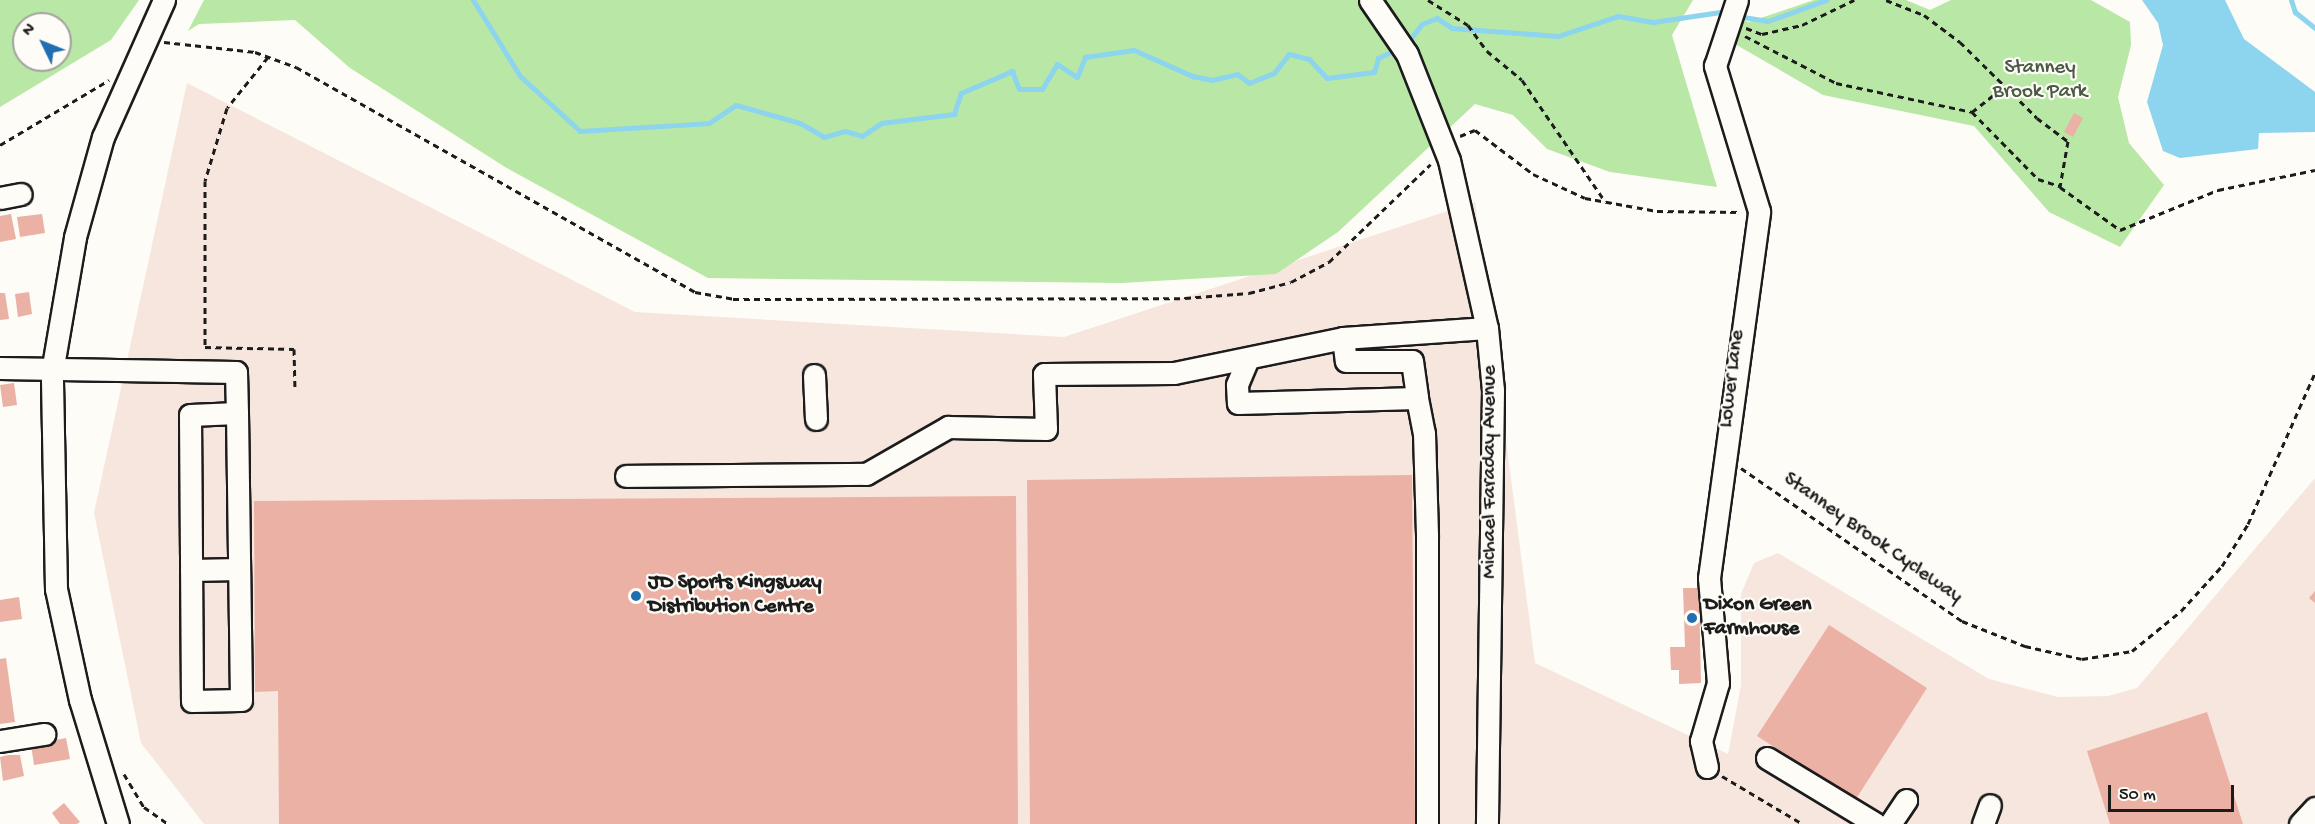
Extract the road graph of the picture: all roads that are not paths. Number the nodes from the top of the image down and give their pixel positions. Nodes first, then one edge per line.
1 (164, 0) edge
2 (1370, 0) edge
3 (1737, 0) edge
4 (21, 194) dead end
5 (0, 198) edge
6 (1487, 328) junction
7 (1343, 338) junction
8 (1247, 361) junction
9 (0, 368) edge
10 (52, 372) junction
11 (814, 375) dead end
12 (1417, 398) junction
13 (237, 413) junction
14 (816, 419) dead end
15 (626, 476) dead end
16 (239, 569) junction
17 (191, 570) junction
18 (44, 734) dead end
19 (0, 741) edge
20 (1767, 758) dead end
21 (1707, 767) road end
22 (1906, 800) dead end
23 (2315, 808) edge
24 (118, 824) edge
25 (1427, 824) edge
26 (1487, 824) edge
27 (1876, 824) edge
28 (1890, 824) edge
29 (2300, 824) edge

1 - 10 street
2 - 6 street, Michael Faraday Avenue
3 - 21 street, Lower Lane
4 - 5 street
6 - 7 street
6 - 26 street, Michael Faraday Avenue
7 - 8 street
7 - 12 street
8 - 12 street
8 - 15 street
9 - 10 street
10 - 13 street
10 - 24 street
11 - 14 street
12 - 25 street
13 - 16 street
13 - 17 street
16 - 17 street
16 - 17 street
18 - 19 street
20 - 27 street
22 - 28 street
23 - 29 street

